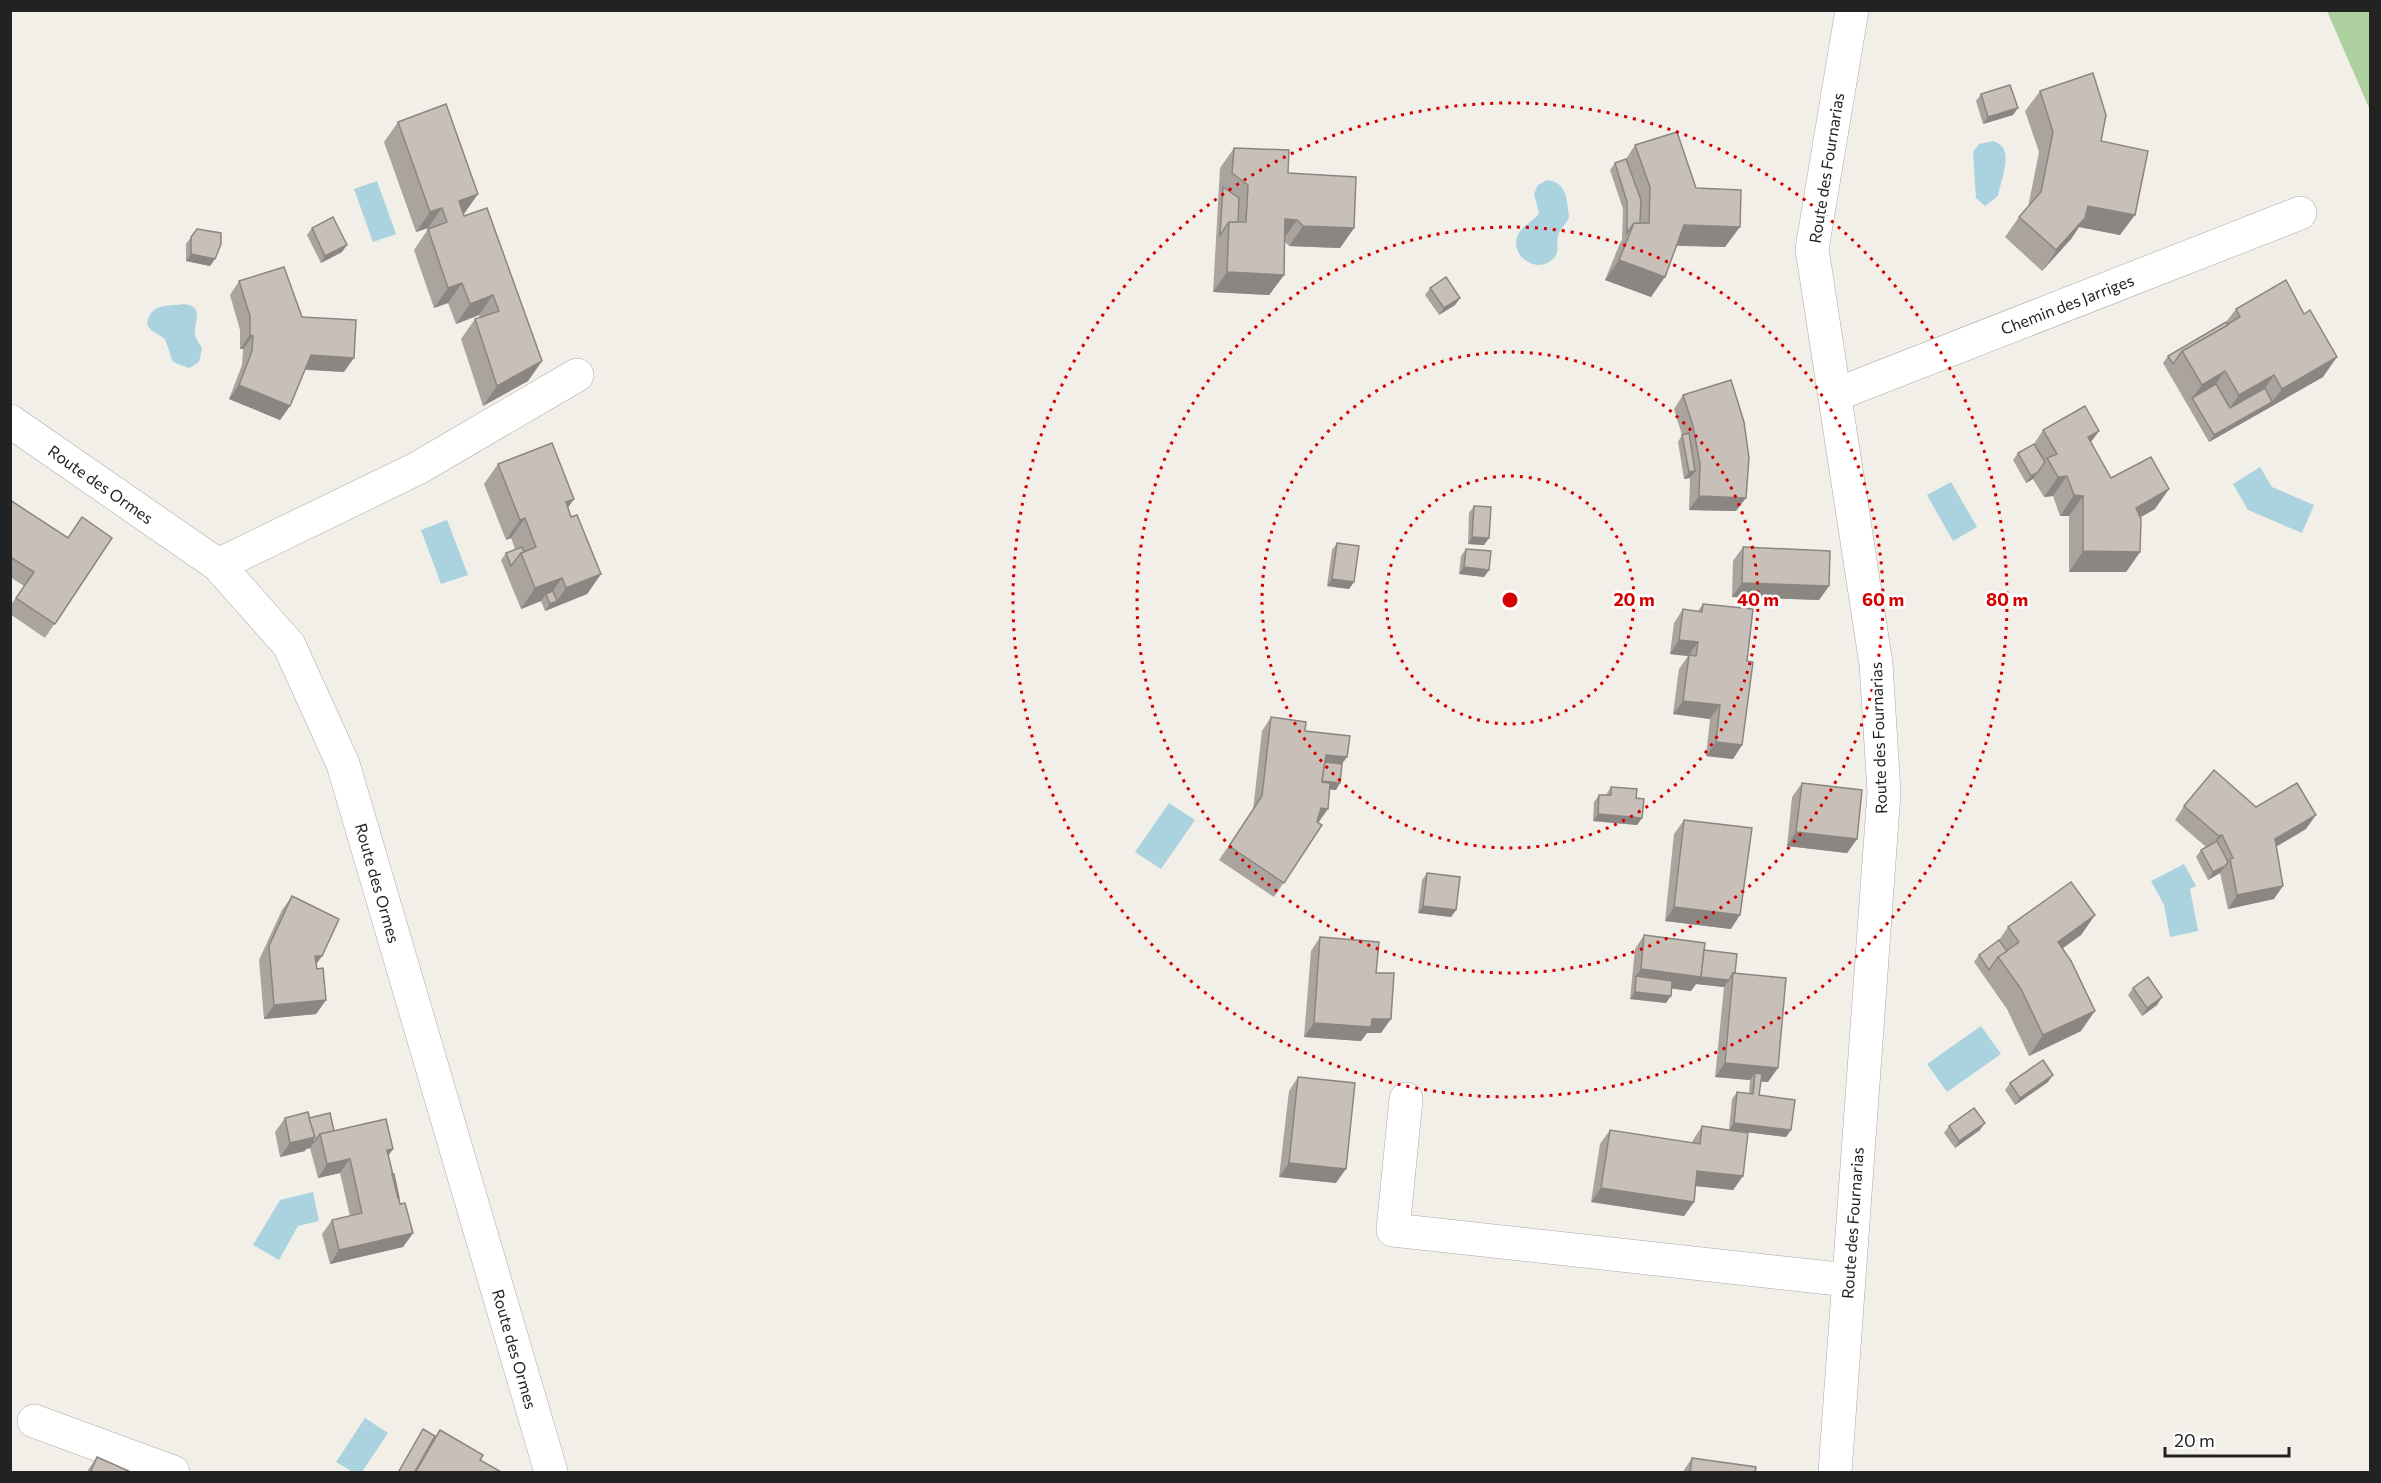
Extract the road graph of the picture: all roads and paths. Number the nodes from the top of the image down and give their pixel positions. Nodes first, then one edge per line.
1 (1852, 10) edge
2 (2300, 213) dead end
3 (577, 375) dead end
4 (1835, 395) junction
5 (10, 422) edge
6 (218, 565) junction
7 (1406, 1099) dead end
8 (1848, 1280) junction
9 (34, 1421) dead end
10 (173, 1473) edge
11 (551, 1473) edge
12 (1835, 1473) edge

1 - 4 street, Route des Fournarias
2 - 4 street, Chemin des Jarriges
3 - 6 street
4 - 8 street, Route des Fournarias
5 - 6 street, Route des Ormes
6 - 11 street, Route des Ormes
7 - 8 street
8 - 12 street, Route des Fournarias
9 - 10 street

